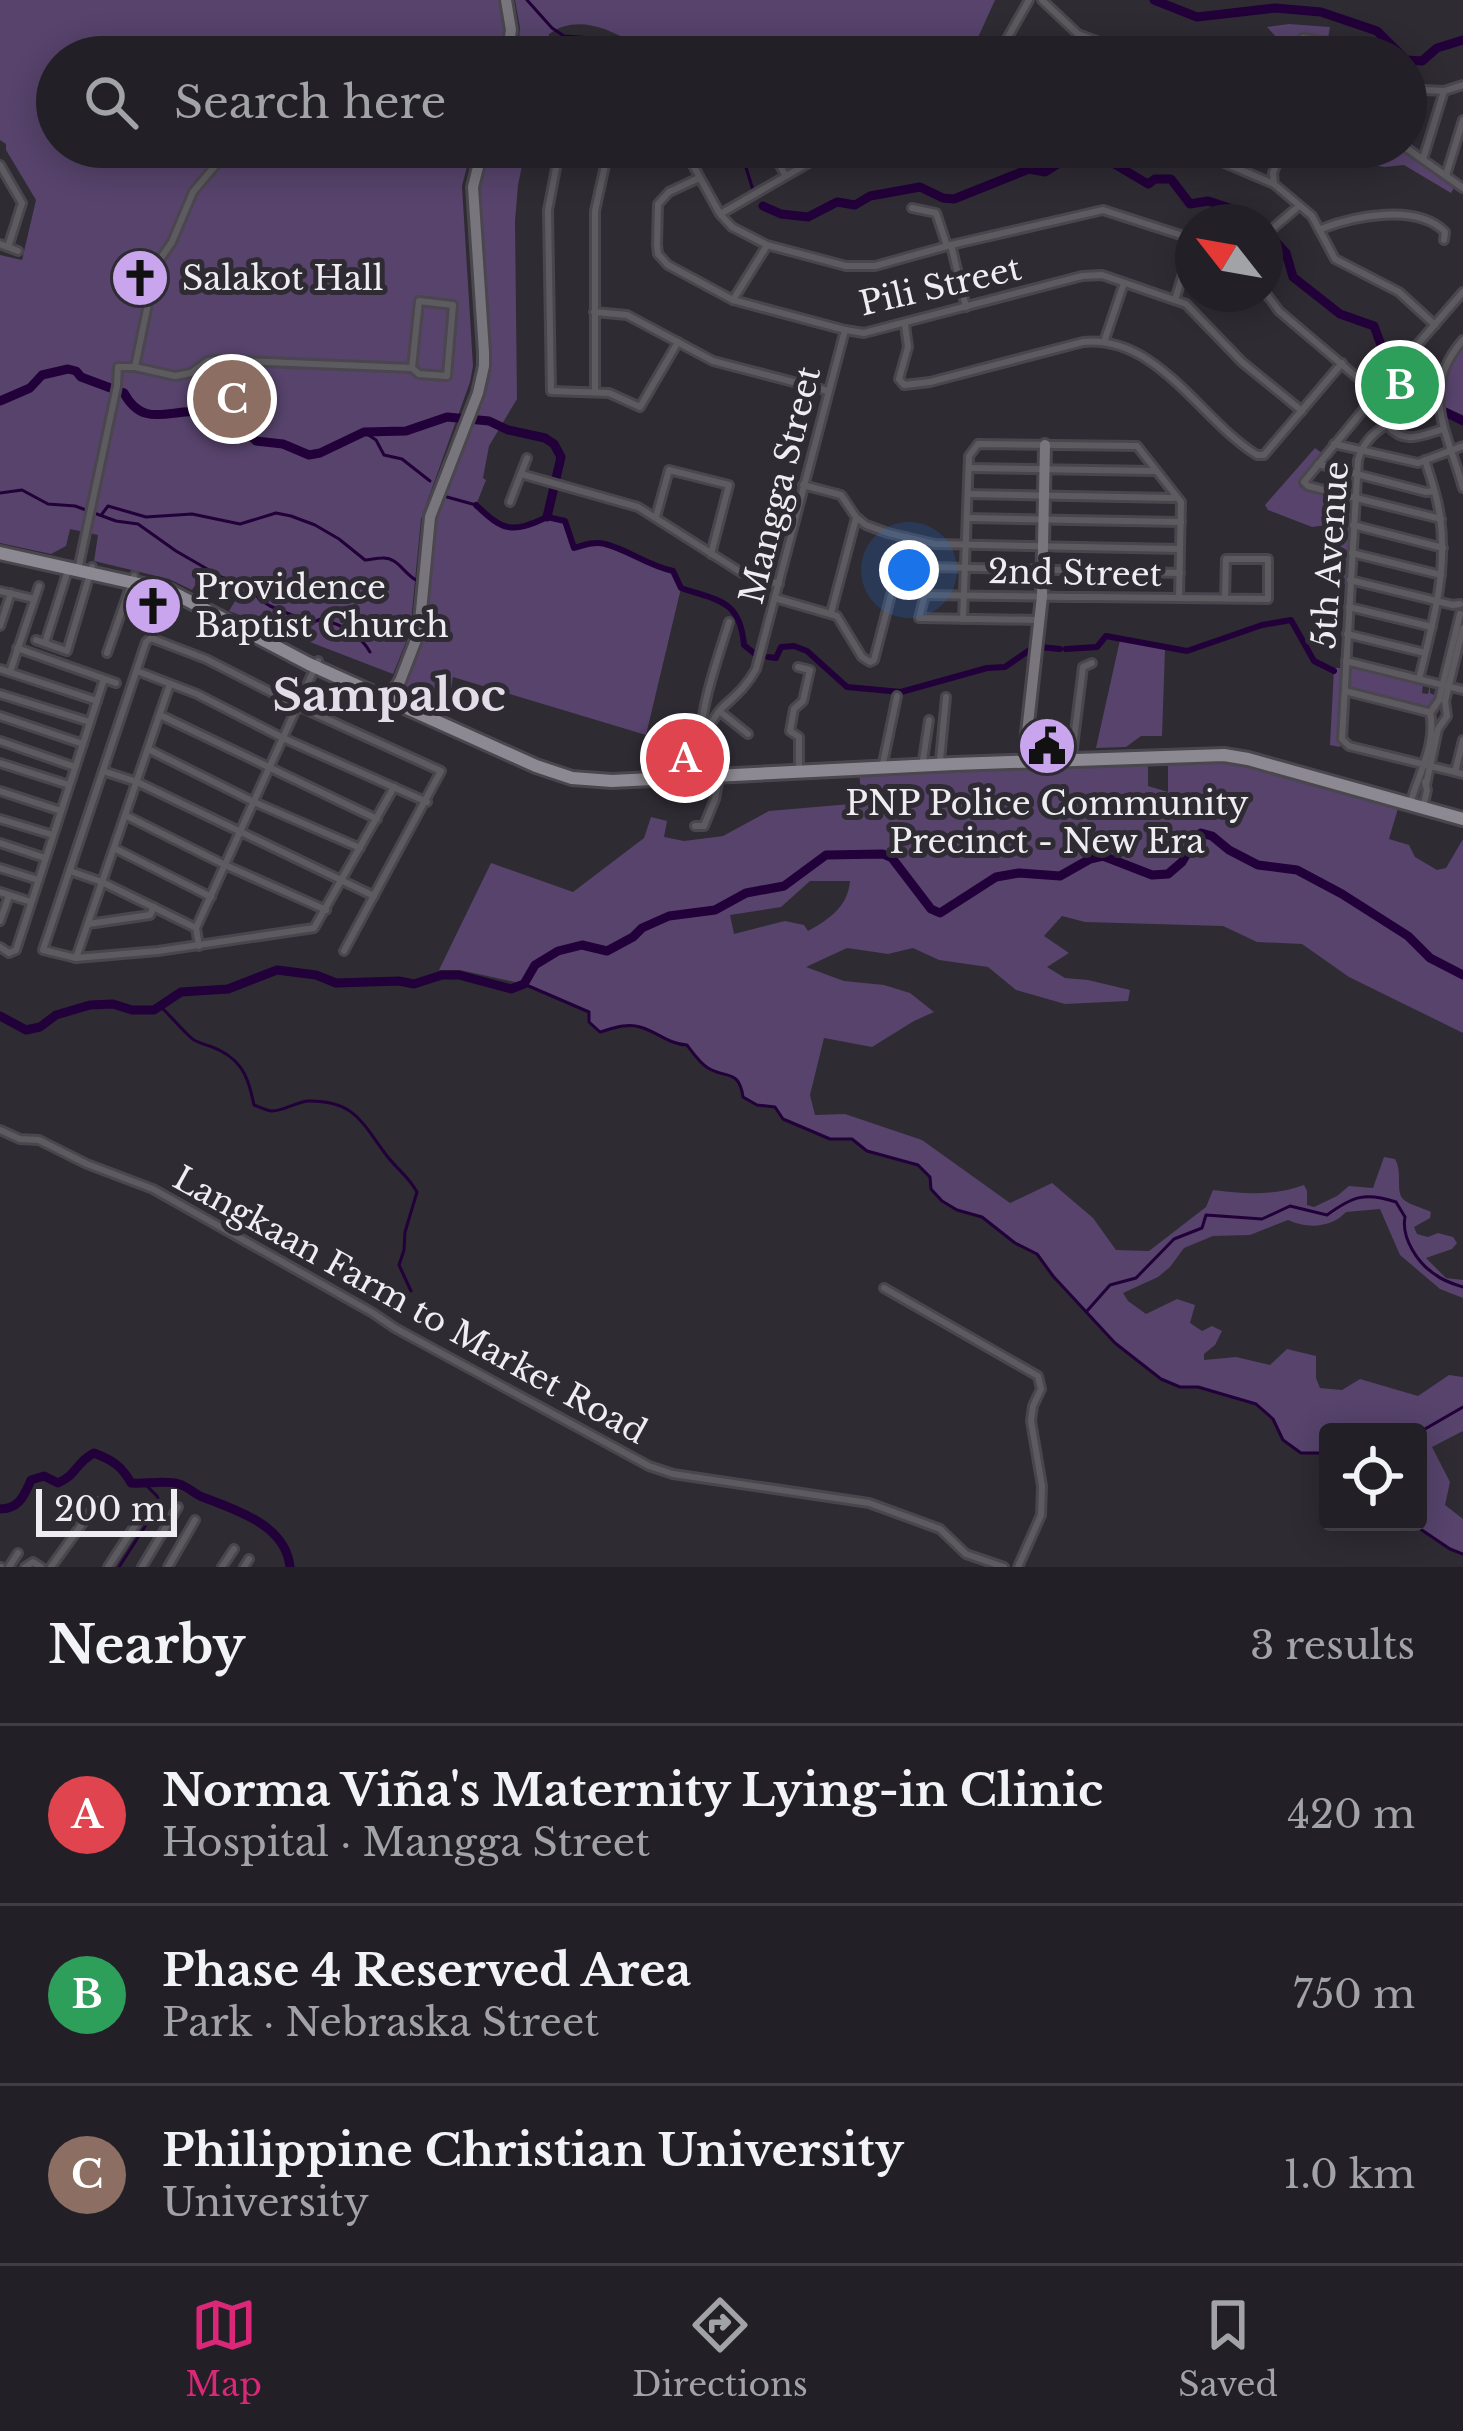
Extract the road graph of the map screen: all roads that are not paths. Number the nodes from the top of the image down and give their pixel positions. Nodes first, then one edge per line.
1 (1029, 0) edge
2 (1042, 0) edge
3 (510, 5) edge
4 (515, 36) edge
5 (1009, 36) edge
6 (1082, 36) edge
7 (1463, 85) edge
8 (1444, 91) junction
9 (1427, 92) edge
10 (1463, 120) edge
11 (1427, 146) edge
12 (1427, 162) edge
13 (0, 165) edge
14 (213, 168) edge
15 (474, 168) edge
16 (556, 168) edge
17 (604, 168) edge
18 (694, 168) edge
19 (782, 168) edge
20 (799, 168) edge
21 (1236, 168) edge
22 (1275, 168) edge
23 (785, 175) junction
24 (1446, 176) junction
25 (699, 178) junction
26 (0, 184) edge
27 (1274, 184) junction
28 (13, 185) junction
29 (1463, 188) edge
30 (1299, 206) junction
31 (912, 208) dead end
32 (720, 214) junction
33 (1283, 220) edge
34 (1321, 229) junction
35 (1175, 234) edge
36 (1444, 240) dead end
37 (766, 245) junction
38 (949, 245) junction
39 (9, 248) edge
40 (1124, 282) junction
41 (1463, 292) edge
42 (733, 300) junction
43 (1175, 300) edge
44 (966, 308) junction
45 (594, 312) junction
46 (1194, 312) edge
47 (1281, 312) edge
48 (904, 323) junction
49 (1435, 325) junction
50 (845, 331) junction
51 (1463, 340) edge
52 (678, 342) junction
53 (1104, 342) junction
54 (1414, 350) junction
55 (1405, 359) dead end
56 (1342, 363) junction
57 (135, 367) junction
58 (412, 368) junction
59 (1440, 380) junction
60 (1366, 385) dead end
61 (828, 391) junction
62 (595, 392) junction
63 (1428, 409) dead end
64 (1302, 411) junction
65 (1411, 414) junction
66 (1387, 425) junction
67 (1443, 429) junction
68 (1045, 445) junction
69 (1334, 445) junction
70 (1463, 446) edge
71 (1451, 450) junction
72 (1360, 451) junction
73 (527, 458) dead end
74 (1425, 460) junction
75 (1318, 464) junction
76 (969, 468) junction
77 (1044, 470) junction
78 (1155, 471) junction
79 (521, 474) junction
80 (1355, 474) junction
81 (803, 485) junction
82 (1463, 488) edge
83 (1434, 491) junction
84 (968, 494) junction
85 (1045, 495) junction
86 (1178, 498) junction
87 (1354, 498) junction
88 (510, 502) dead end
89 (656, 517) junction
90 (856, 517) junction
91 (967, 518) junction
92 (1045, 519) junction
93 (1441, 519) junction
94 (1181, 522) junction
95 (1353, 525) junction
96 (906, 537) junction
97 (966, 544) junction
98 (1044, 546) junction
99 (1443, 548) junction
100 (1180, 549) junction
101 (0, 551) edge
102 (1352, 553) junction
103 (711, 554) junction
104 (80, 567) junction
105 (965, 568) junction
106 (1044, 569) junction
107 (1180, 573) junction
108 (1442, 575) junction
109 (133, 579) junction
110 (1350, 580) junction
111 (778, 584) junction
112 (39, 586) dead end
113 (0, 591) edge
114 (11, 593) junction
115 (925, 595) junction
116 (964, 595) junction
117 (1042, 596) junction
118 (775, 598) junction
119 (1179, 598) junction
120 (1225, 598) junction
121 (34, 599) junction
122 (1438, 602) junction
123 (1349, 608) junction
124 (1459, 608) edge
125 (831, 613) junction
126 (963, 619) junction
127 (1040, 620) junction
128 (729, 622) dead end
129 (0, 626) edge
130 (1432, 627) junction
131 (1463, 628) edge
132 (1347, 634) junction
133 (17, 648) junction
134 (107, 653) dead end
135 (1425, 653) junction
136 (1346, 661) junction
137 (1092, 663) dead end
138 (316, 665) junction
139 (798, 667) dead end
140 (0, 669) edge
141 (137, 671) junction
142 (10, 672) junction
143 (104, 680) junction
144 (1419, 680) junction
145 (116, 683) dead end
146 (170, 684) junction
147 (1446, 686) junction
148 (1463, 690) edge
149 (1345, 691) junction
150 (0, 694) edge
151 (390, 696) junction
152 (897, 696) dead end
153 (946, 697) dead end
154 (97, 700) junction
155 (730, 702) junction
156 (298, 706) junction
157 (1436, 712) junction
158 (723, 714) junction
159 (160, 715) junction
160 (0, 716) edge
161 (928, 720) dead end
162 (90, 722) junction
163 (1442, 723) junction
164 (748, 734) dead end
165 (283, 738) junction
166 (0, 741) edge
167 (704, 741) junction
168 (82, 744) junction
169 (1462, 744) edge
170 (148, 749) junction
171 (1027, 749) junction
172 (1082, 756) junction
173 (923, 760) junction
174 (940, 760) junction
175 (0, 763) edge
176 (882, 765) junction
177 (1427, 765) junction
178 (75, 767) junction
179 (269, 769) junction
180 (799, 769) junction
181 (103, 771) junction
182 (720, 773) junction
183 (1459, 773) edge
184 (687, 775) junction
185 (136, 782) junction
186 (69, 785) junction
187 (394, 788) junction
188 (0, 791) edge
189 (254, 802) junction
190 (427, 802) junction
191 (1417, 803) junction
192 (61, 811) junction
193 (125, 815) junction
194 (1463, 816) edge
195 (0, 818) edge
196 (377, 819) junction
197 (695, 826) dead end
198 (240, 833) junction
199 (53, 836) junction
200 (0, 843) edge
201 (114, 848) junction
202 (361, 848) junction
203 (46, 858) junction
204 (225, 865) junction
205 (0, 868) edge
206 (70, 871) junction
207 (38, 880) junction
208 (343, 880) junction
209 (103, 882) junction
210 (4, 893) edge
211 (374, 896) junction
212 (211, 897) junction
213 (31, 902) junction
214 (154, 907) junction
215 (326, 910) junction
216 (0, 921) edge
217 (88, 924) junction
218 (196, 928) junction
219 (199, 946) junction
220 (0, 947) edge
221 (344, 952) dead end
222 (76, 958) junction
223 (0, 1130) edge
224 (884, 1288) dead end
225 (98, 1502) dead end
226 (178, 1507) dead end
227 (140, 1518) dead end
228 (195, 1520) dead end
229 (233, 1549) dead end
230 (18, 1553) dead end
231 (3, 1567) edge
232 (25, 1567) edge
233 (41, 1567) edge
234 (51, 1567) edge
235 (108, 1567) edge
236 (142, 1567) edge
237 (167, 1567) edge
238 (222, 1567) edge
239 (1004, 1567) edge
240 (1018, 1567) edge

1 - 5 street
2 - 6 street
3 - 4 main road
7 - 8 street
8 - 9 street
8 - 11 street
10 - 24 street
12 - 24 street
13 - 28 street
14 - 57 street
15 - 151 main road
16 - 62 street
17 - 45 street
18 - 25 street
19 - 23 street
20 - 23 street
21 - 27 street
22 - 27 street
23 - 32 street
24 - 29 street
25 - 32 street
25 - 42 street, Pili Street
26 - 28 street
27 - 30 street
28 - 39 street
30 - 33 street
30 - 34 street
31 - 38 street
32 - 37 street
34 - 36 street
34 - 49 street
35 - 38 street
37 - 38 street
37 - 42 street
38 - 44 street
40 - 43 street, Pili Street
40 - 44 street, Pili Street
40 - 53 street
41 - 49 street
42 - 50 street, Pili Street
44 - 48 street, Pili Street
45 - 52 street
45 - 62 street
46 - 64 street, Pili Street
47 - 56 street
48 - 50 street, Pili Street
48 - 53 street
49 - 54 street
50 - 61 street, Mangga Street
51 - 59 street
52 - 61 street
52 - 62 street
53 - 64 street
54 - 55 street
54 - 59 street
56 - 60 street
56 - 64 street
57 - 58 street
57 - 104 street
58 - 58 street
59 - 67 street
61 - 81 street, Mangga Street
63 - 65 street, 5th Avenue
65 - 66 street, 5th Avenue
65 - 69 street
66 - 67 street
66 - 72 street, 5th Avenue
67 - 71 street
68 - 76 street
68 - 77 main road
68 - 78 street
69 - 72 street
69 - 75 street
70 - 71 street
71 - 74 street
71 - 82 street
72 - 74 street
72 - 80 street, 5th Avenue
73 - 79 street
74 - 83 street
75 - 80 street
75 - 87 street
76 - 77 street
76 - 84 street
77 - 78 street
77 - 85 main road
78 - 86 street
79 - 88 street
79 - 89 street
80 - 83 street
80 - 87 street, 5th Avenue
81 - 90 street
81 - 111 street, Mangga Street
83 - 93 street
84 - 85 street
84 - 91 street
85 - 86 street
85 - 92 main road
86 - 94 street
87 - 93 street
87 - 95 street, 5th Avenue
89 - 103 street
89 - 103 street
90 - 96 street
90 - 125 street
91 - 92 street
91 - 97 street
92 - 94 street
92 - 98 main road
93 - 99 street
94 - 100 street
95 - 99 street
95 - 102 street, 5th Avenue
96 - 97 street
96 - 125 street
97 - 98 street
97 - 105 street
98 - 100 street
98 - 106 main road
99 - 108 street
100 - 107 street
101 - 104 main road
102 - 108 street
102 - 110 street, 5th Avenue
103 - 111 street
104 - 104 street
104 - 109 main road
105 - 106 street
105 - 115 street
105 - 116 street
106 - 107 street
106 - 117 main road
107 - 119 street
108 - 122 street
109 - 134 street
109 - 138 main road
110 - 122 street
110 - 123 street, 5th Avenue
111 - 118 street, Mangga Street
112 - 121 street
113 - 114 street
114 - 121 street
114 - 129 street
115 - 116 street, 2nd Street
115 - 126 street
116 - 117 street, 2nd Street
116 - 126 street
117 - 119 street, 2nd Street
117 - 127 main road
118 - 125 street
118 - 155 street, Mangga Street
119 - 120 street, 2nd Street
120 - 120 street, 2nd Street
121 - 133 street
122 - 124 street
122 - 130 street
123 - 130 street
123 - 132 street, 5th Avenue
124 - 147 street
126 - 127 street
127 - 171 main road
128 - 167 street
130 - 135 street
131 - 147 street
132 - 135 street
132 - 136 street, 5th Avenue
133 - 142 street
133 - 143 street
135 - 144 street
136 - 144 street
136 - 149 street, 5th Avenue
137 - 172 street
138 - 151 main road
138 - 156 street
139 - 180 street
140 - 142 street
141 - 146 street
141 - 156 street
141 - 181 street
142 - 154 street
143 - 145 street
143 - 154 street
144 - 147 street
146 - 159 street
146 - 165 street
147 - 148 street
147 - 157 street
149 - 157 street
149 - 177 street, 5th Avenue
150 - 162 street
151 - 184 main road
152 - 176 street
153 - 174 street
154 - 162 street
155 - 158 street, Mangga Street
155 - 167 street, Mangga Street
156 - 165 street
156 - 190 street
157 - 163 street
157 - 163 street
157 - 177 street
158 - 164 street
158 - 167 street, Mangga Street
159 - 170 street
159 - 179 street
160 - 168 street
161 - 173 street
162 - 168 street
163 - 177 street
165 - 179 street
165 - 187 street
166 - 178 street
167 - 184 street, Mangga Street
168 - 178 street
169 - 183 street
170 - 185 street
170 - 189 street
171 - 172 main road
171 - 174 main road
171 - 176 main road
172 - 191 main road
173 - 174 main road
173 - 176 main road
175 - 186 street
176 - 180 main road
177 - 183 street
177 - 191 street
178 - 186 street
179 - 189 street
179 - 196 street
180 - 182 main road
181 - 185 street
181 - 206 street
182 - 184 main road
182 - 197 street
185 - 193 street
185 - 198 street
186 - 192 street
187 - 190 street
187 - 196 street
188 - 192 street
189 - 198 street
189 - 202 street
190 - 211 street
191 - 194 main road
192 - 199 street
193 - 201 street
193 - 204 street
195 - 199 street
196 - 202 street
198 - 204 street
198 - 208 street
199 - 203 street
200 - 203 street
201 - 209 street
201 - 212 street
202 - 208 street
203 - 207 street
204 - 212 street
204 - 215 street
205 - 207 street
206 - 209 street
206 - 222 street
207 - 213 street
208 - 211 street
208 - 215 street
209 - 214 street
209 - 217 street
210 - 213 street
210 - 216 street
211 - 221 street
212 - 218 street
213 - 220 street
214 - 217 street
214 - 218 street
215 - 219 street
217 - 222 street
218 - 219 street
219 - 222 street
223 - 239 street, Langkaan Farm to Market Road
224 - 240 street
225 - 234 street
226 - 236 street
227 - 235 street
228 - 237 street
229 - 238 street
230 - 231 street
232 - 233 street

